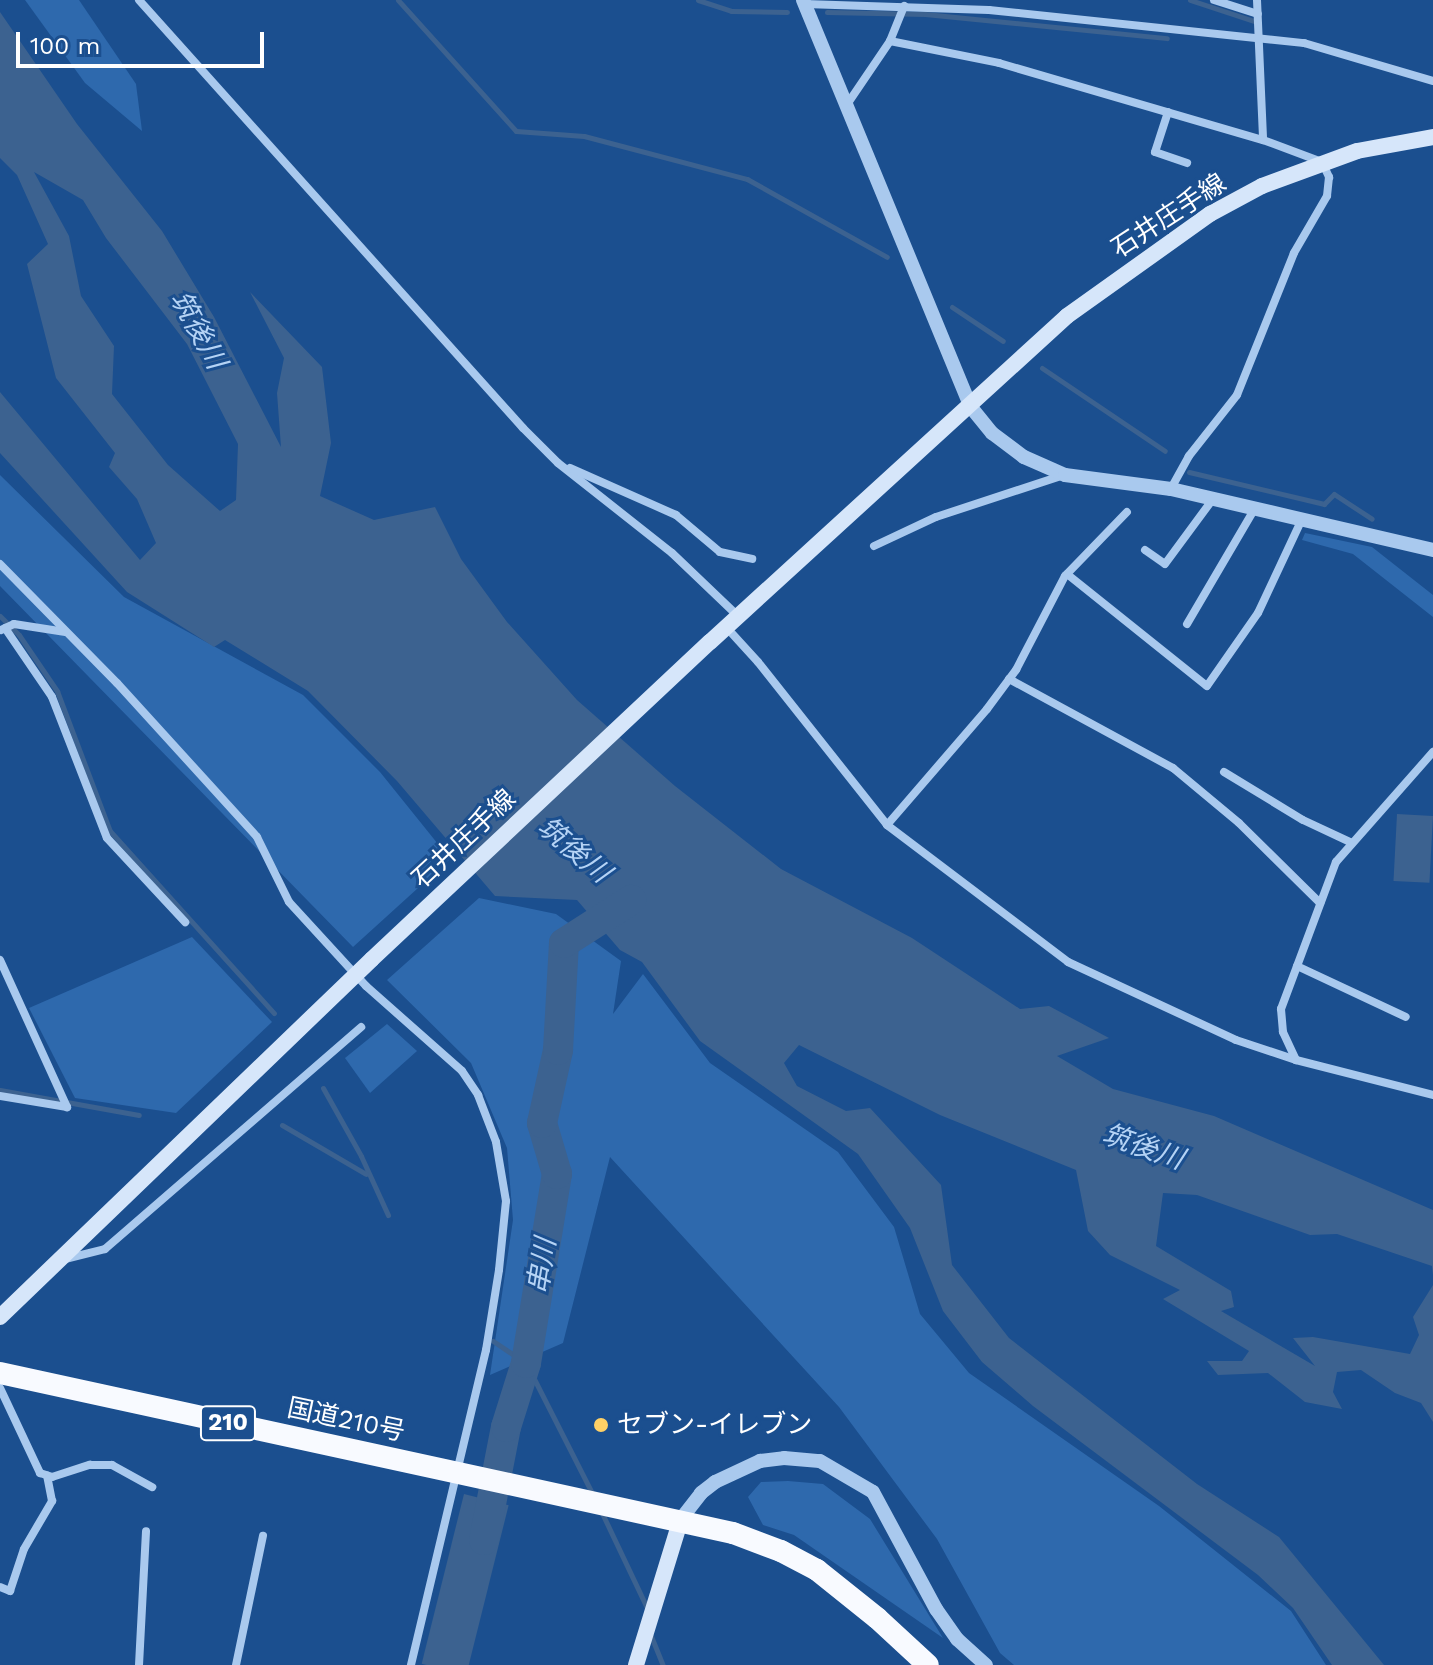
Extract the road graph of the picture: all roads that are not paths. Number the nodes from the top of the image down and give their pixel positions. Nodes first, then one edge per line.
1 (139, 0) edge
2 (1214, 0) edge
3 (1257, 0) edge
4 (804, 2) edge
5 (904, 6) junction
6 (1258, 14) junction
7 (1260, 40) junction
8 (890, 41) junction
9 (1433, 81) edge
10 (846, 106) junction
11 (1168, 112) junction
12 (1433, 137) edge
13 (1263, 140) junction
14 (1322, 162) junction
15 (1187, 163) dead end
16 (970, 406) junction
17 (558, 463) junction
18 (1065, 475) junction
19 (1171, 489) junction
20 (1213, 499) junction
21 (1255, 508) junction
22 (1127, 512) dead end
23 (1302, 519) junction
24 (874, 546) dead end
25 (1145, 550) dead end
26 (1433, 550) edge
27 (752, 559) dead end
28 (0, 564) edge
29 (1067, 574) junction
30 (733, 623) junction
31 (1187, 624) dead end
32 (6, 627) edge
33 (67, 632) junction
34 (1009, 679) junction
35 (1433, 752) edge
36 (1224, 772) dead end
37 (887, 825) junction
38 (1352, 843) junction
39 (1320, 903) junction
40 (185, 922) dead end
41 (0, 960) edge
42 (1297, 966) junction
43 (356, 974) junction
44 (1406, 1017) dead end
45 (361, 1027) dead end
46 (1296, 1060) junction
47 (1433, 1095) edge
48 (0, 1096) edge
49 (56, 1262) junction
50 (0, 1317) edge
51 (0, 1373) edge
52 (0, 1388) edge
53 (457, 1473) junction
54 (47, 1475) junction
55 (152, 1487) dead end
56 (681, 1519) junction
57 (146, 1531) dead end
58 (263, 1536) dead end
59 (0, 1587) edge
60 (139, 1665) edge
61 (236, 1665) edge
62 (411, 1665) edge
63 (636, 1665) edge
64 (928, 1665) edge
65 (986, 1665) edge

1 - 17 street
2 - 6 street
3 - 6 street
4 - 5 street
4 - 10 street
5 - 7 street
5 - 8 street
6 - 7 street
7 - 9 street
7 - 13 street
8 - 10 street
8 - 11 street
10 - 16 street
11 - 13 street
11 - 15 street
12 - 14 main road, 石井庄手線
13 - 14 street
14 - 16 main road, 石井庄手線
14 - 19 street
16 - 18 street
16 - 30 main road, 石井庄手線
17 - 27 street
17 - 30 street
18 - 19 street
18 - 24 street
19 - 20 street
20 - 21 street
20 - 25 street
21 - 23 street
21 - 31 street
22 - 29 street
23 - 26 street
23 - 29 street
28 - 33 street
29 - 34 street
30 - 37 street
30 - 43 main road, 石井庄手線
32 - 33 street
32 - 40 street
33 - 43 street
34 - 37 street
34 - 39 street
35 - 38 street
36 - 38 street
37 - 46 street
38 - 39 street
39 - 42 street
41 - 48 street
42 - 44 street
42 - 46 street
43 - 49 main road, 石井庄手線
43 - 53 street
45 - 49 street
46 - 47 street
49 - 50 main road, 石井庄手線
51 - 53 highway, 国道210号 / 210
52 - 54 street
53 - 56 highway, 国道210号 / 210
53 - 62 street
54 - 55 street
54 - 59 street
56 - 63 main road
56 - 64 highway, 210
56 - 65 street
57 - 60 street
58 - 61 street

